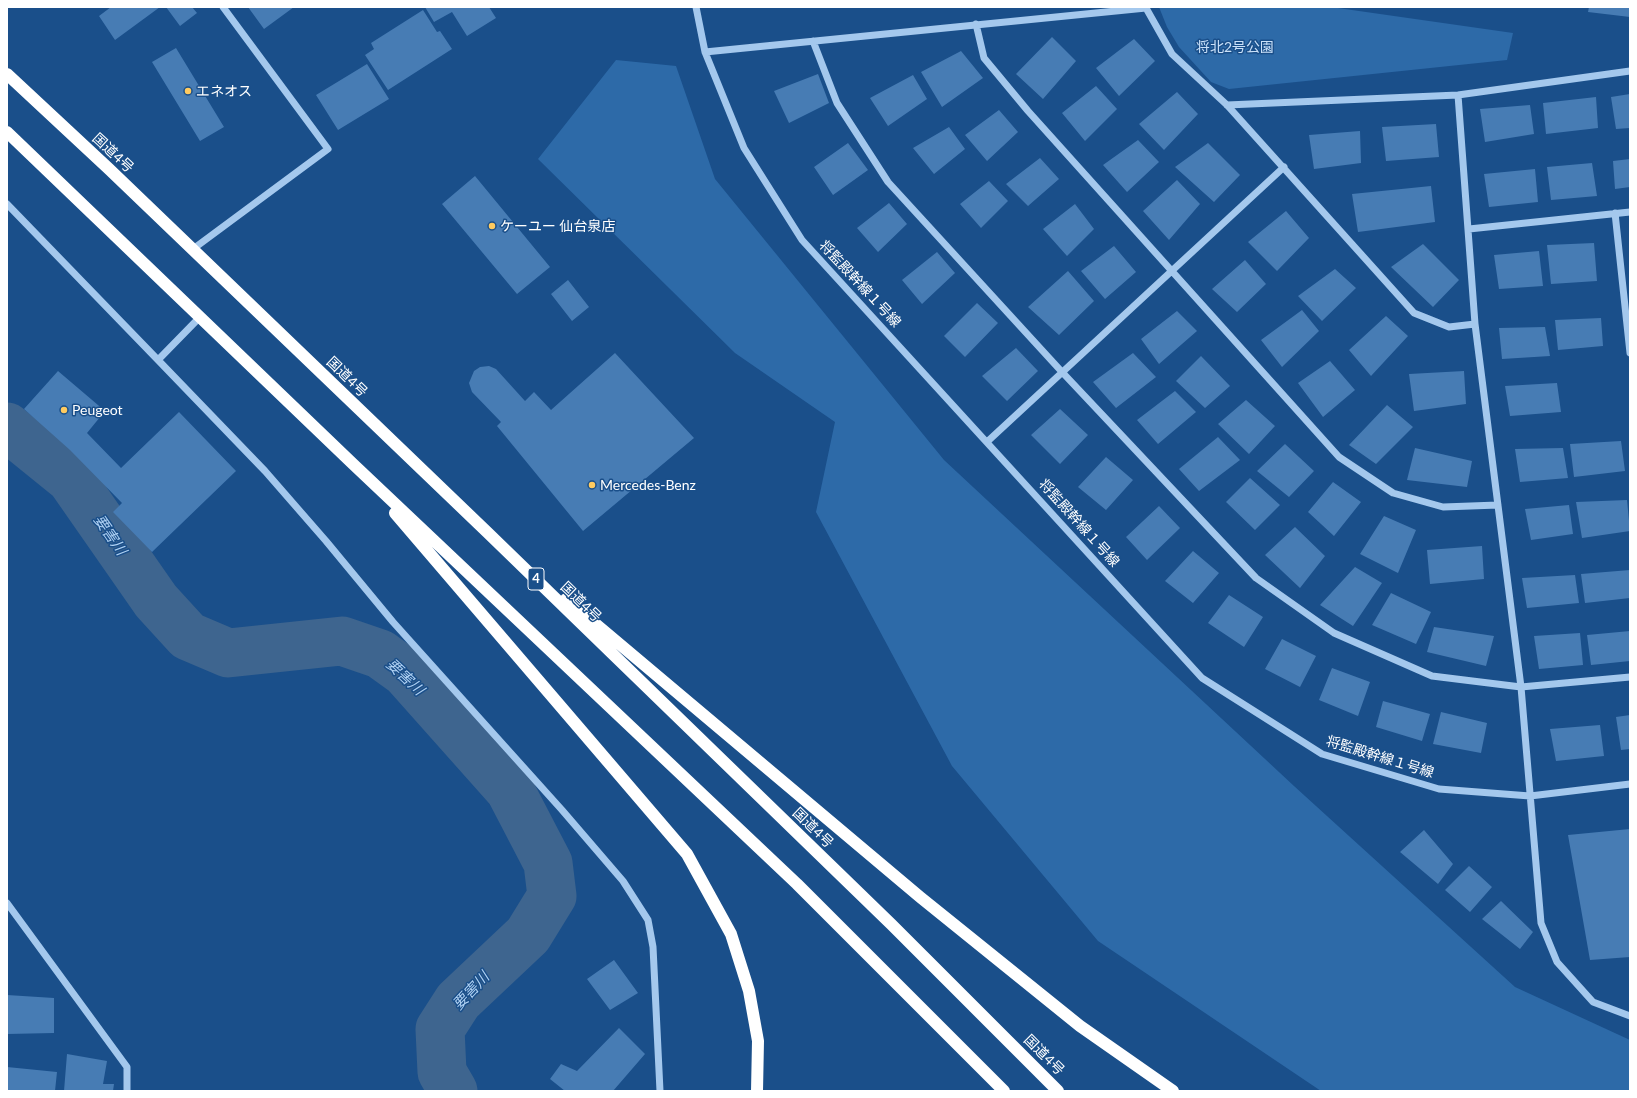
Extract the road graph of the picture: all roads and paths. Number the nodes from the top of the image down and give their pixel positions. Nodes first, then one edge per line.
1 (223, 7) edge
2 (696, 7) edge
3 (976, 24) junction
4 (813, 41) junction
5 (705, 52) junction
6 (1630, 71) edge
7 (7, 74) edge
8 (1458, 95) junction
9 (1227, 105) junction
10 (7, 132) edge
11 (1284, 167) junction
12 (7, 204) edge
13 (1630, 212) edge
14 (1615, 213) junction
15 (1469, 229) junction
16 (193, 249) junction
17 (1172, 270) junction
18 (200, 317) junction
19 (1475, 324) junction
20 (1630, 353) edge
21 (158, 360) junction
22 (1062, 372) junction
23 (988, 441) junction
24 (353, 464) junction
25 (1498, 505) junction
26 (487, 532) junction
27 (1630, 677) edge
28 (1521, 688) junction
29 (1630, 784) edge
30 (1530, 796) junction
31 (7, 903) edge
32 (1630, 1016) edge
33 (127, 1091) edge
34 (660, 1091) edge
35 (757, 1091) edge
36 (1004, 1091) edge
37 (1058, 1091) edge
38 (1173, 1091) edge

1 - 16 street
2 - 5 street, 将監殿幹線１号線
3 - 4 street
3 - 9 street
3 - 17 street
4 - 5 street
4 - 22 street
5 - 23 street, 将監殿幹線１号線
6 - 8 street
7 - 16 highway, 国道4号 / 4
8 - 9 street
8 - 15 street
9 - 11 street
10 - 18 highway
11 - 17 street
11 - 19 street
12 - 21 street
13 - 14 street
14 - 15 street
14 - 20 street
15 - 19 street
16 - 26 highway, 国道4号 / 4
17 - 22 street
17 - 25 street
18 - 21 street
18 - 24 highway
19 - 25 street
21 - 34 street
22 - 23 street
22 - 28 street
23 - 30 street, 将監殿幹線１号線
24 - 35 highway
24 - 36 highway
25 - 28 street
26 - 37 highway, 国道4号 / 4
26 - 38 highway
27 - 28 street
28 - 30 street
29 - 30 street, 将監殿幹線１号線
30 - 32 street
31 - 33 street

